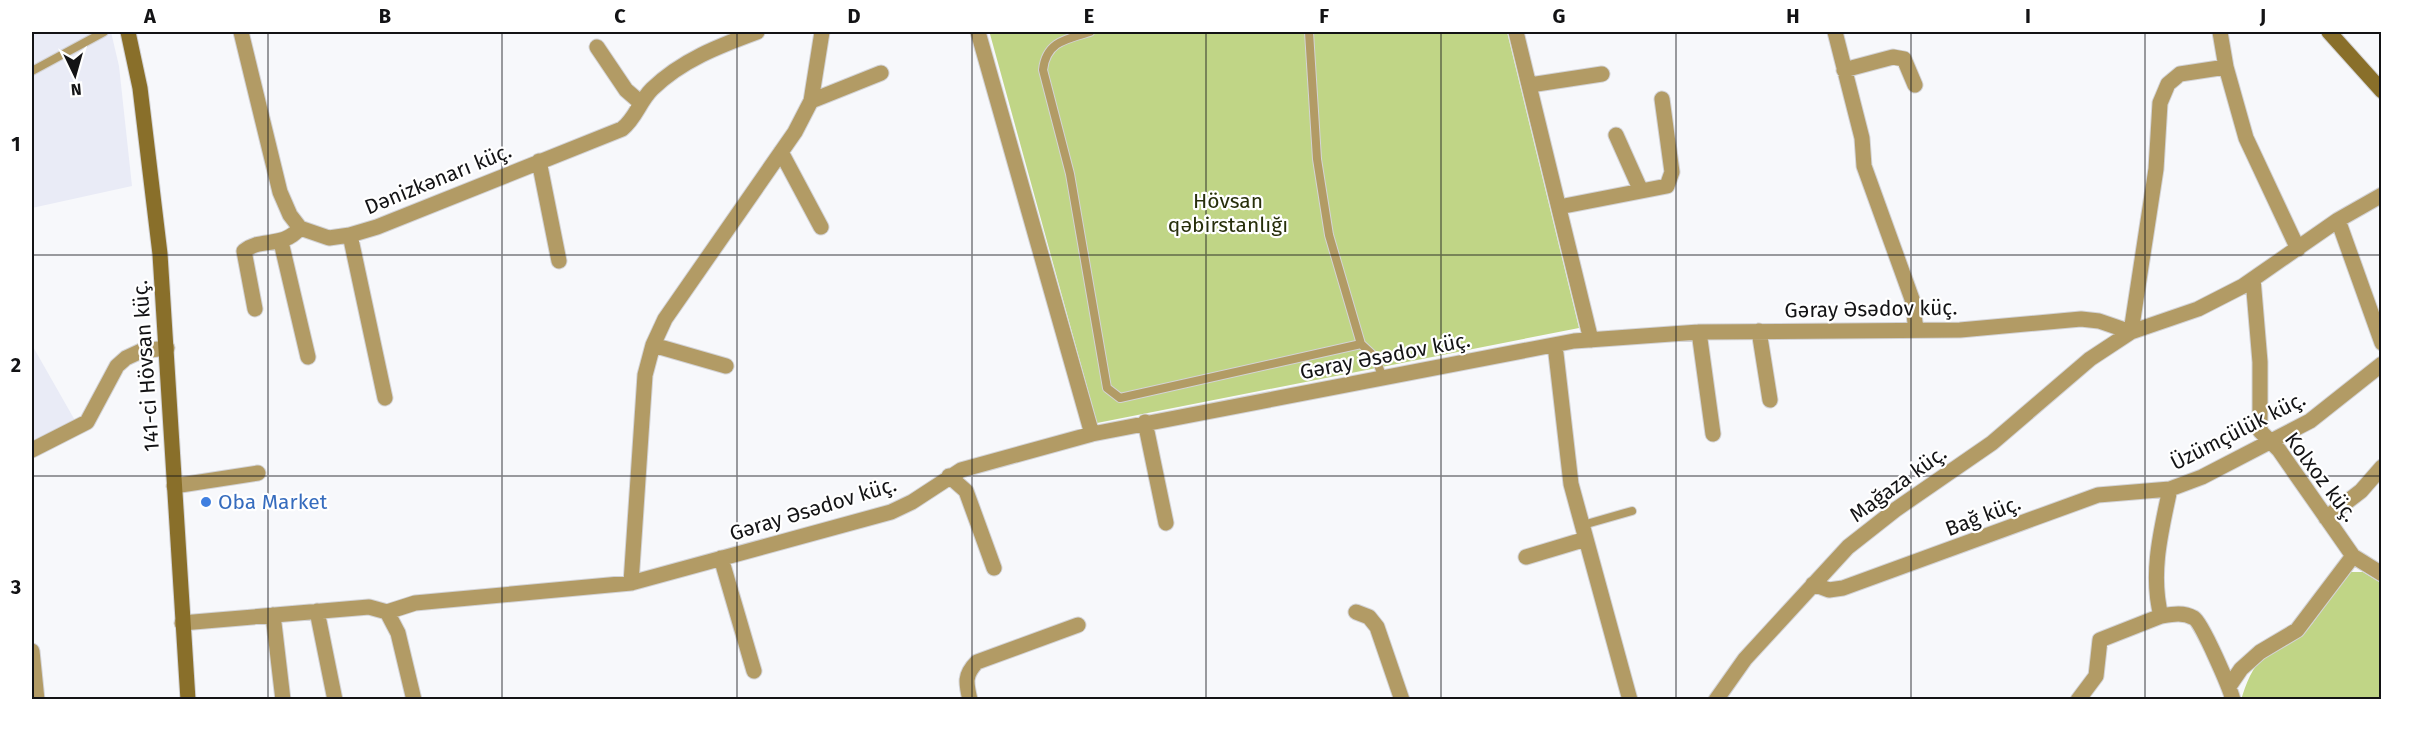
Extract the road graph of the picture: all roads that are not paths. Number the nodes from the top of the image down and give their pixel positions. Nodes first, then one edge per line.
1 (104, 32) edge
2 (128, 32) edge
3 (241, 32) edge
4 (757, 32) edge
5 (822, 32) edge
6 (978, 32) edge
7 (1089, 32) edge
8 (1309, 32) edge
9 (1516, 32) edge
10 (1835, 32) edge
11 (2220, 32) edge
12 (2329, 32) edge
13 (597, 47) dead end
14 (2226, 67) junction
15 (1844, 70) junction
16 (32, 71) edge
17 (881, 74) dead end
18 (1602, 74) dead end
19 (1530, 85) junction
20 (1916, 85) dead end
21 (2382, 91) edge
22 (1662, 99) dead end
23 (811, 101) junction
24 (641, 103) junction
25 (1616, 135) dead end
26 (781, 152) junction
27 (540, 161) junction
28 (1641, 191) junction
29 (2382, 195) edge
30 (1559, 207) junction
31 (2338, 220) junction
32 (821, 227) dead end
33 (300, 228) junction
34 (350, 235) junction
35 (281, 242) junction
36 (2298, 249) junction
37 (559, 261) dead end
38 (2253, 279) junction
39 (255, 309) dead end
40 (1916, 330) junction
41 (1759, 331) junction
42 (1699, 332) junction
43 (2131, 332) junction
44 (1591, 340) junction
45 (2382, 343) edge
46 (1361, 344) junction
47 (653, 345) junction
48 (1555, 345) junction
49 (167, 348) junction
50 (308, 357) dead end
51 (2382, 364) edge
52 (726, 366) dead end
53 (1383, 378) junction
54 (385, 398) dead end
55 (1770, 400) dead end
56 (1145, 422) junction
57 (1092, 434) junction
58 (1713, 434) dead end
59 (2268, 441) junction
60 (32, 450) edge
61 (2382, 467) edge
62 (258, 473) dead end
63 (949, 476) junction
64 (174, 486) junction
65 (2170, 489) junction
66 (1632, 511) dead end
67 (2326, 518) junction
68 (1166, 523) dead end
69 (1585, 532) junction
70 (2353, 555) junction
71 (1526, 557) dead end
72 (721, 558) junction
73 (994, 568) dead end
74 (2382, 574) edge
75 (630, 583) junction
76 (1813, 584) junction
77 (317, 611) junction
78 (387, 612) junction
79 (1356, 612) dead end
80 (273, 615) junction
81 (2162, 616) junction
82 (183, 623) junction
83 (1078, 625) dead end
84 (32, 651) edge
85 (754, 671) dead end
86 (2231, 692) edge
87 (37, 699) edge
88 (188, 699) edge
89 (283, 699) edge
90 (335, 699) edge
91 (414, 699) edge
92 (970, 699) edge
93 (1402, 699) edge
94 (1630, 699) edge
95 (1716, 699) edge
96 (2078, 699) edge

1 - 16 lane
2 - 49 main road, 141-ci Hövsan küç.
3 - 33 street
4 - 24 street, Dənizkənarı küç.
5 - 23 street
6 - 57 street
7 - 46 lane
8 - 46 lane
9 - 19 street
10 - 15 street
11 - 14 street
12 - 21 main road
13 - 24 street
14 - 36 street
14 - 43 street
15 - 20 street
15 - 40 street
17 - 23 street
18 - 19 street
19 - 30 street
22 - 28 street
23 - 26 street
24 - 27 street, Dənizkənarı küç.
25 - 28 street
26 - 32 street
26 - 47 street
27 - 34 street, Dənizkənarı küç.
27 - 37 street
28 - 30 street
29 - 31 street
30 - 44 street
31 - 36 street
31 - 45 street
33 - 34 street, Dənizkənarı küç.
33 - 35 street
34 - 54 street
35 - 39 street
35 - 50 street
36 - 38 street
38 - 43 street
38 - 59 street, Kolxoz küç.
40 - 41 street, Gəray Əsədov küç.
40 - 43 street, Gəray Əsədov küç.
41 - 42 street, Gəray Əsədov küç.
41 - 55 street
42 - 44 street, Gəray Əsədov küç.
42 - 58 street
43 - 76 street, Mağaza küç.
44 - 48 street, Gəray Əsədov küç.
46 - 53 lane
47 - 52 street
47 - 75 street
48 - 53 street, Gəray Əsədov küç.
48 - 69 street
49 - 60 street
49 - 64 main road, 141-ci Hövsan küç.
51 - 59 street, Üzümçülük küç.
53 - 56 street, Gəray Əsədov küç.
56 - 57 street, Gəray Əsədov küç.
56 - 68 street
57 - 63 street, Gəray Əsədov küç.
59 - 65 street, Üzümçülük küç.
59 - 67 street, Kolxoz küç.
61 - 67 street
62 - 64 street
63 - 72 street, Gəray Əsədov küç.
63 - 73 street
64 - 82 main road, 141-ci Hövsan küç.
65 - 76 street, Bağ küç.
65 - 81 street, Üzümçülük küç.
66 - 69 lane
67 - 70 street, Kolxoz küç.
69 - 71 street
69 - 94 street
70 - 74 street, Kolxoz küç.
70 - 86 street, Kolxoz küç.
72 - 75 street, Gəray Əsədov küç.
72 - 85 street
75 - 78 street, Gəray Əsədov küç.
76 - 95 street, Mağaza küç.
77 - 78 street
77 - 80 street
77 - 90 street
78 - 91 street
79 - 93 street
80 - 82 street
80 - 89 street
81 - 86 street
81 - 96 street
82 - 88 main road, 141-ci Hövsan küç.
83 - 92 street
84 - 87 street

